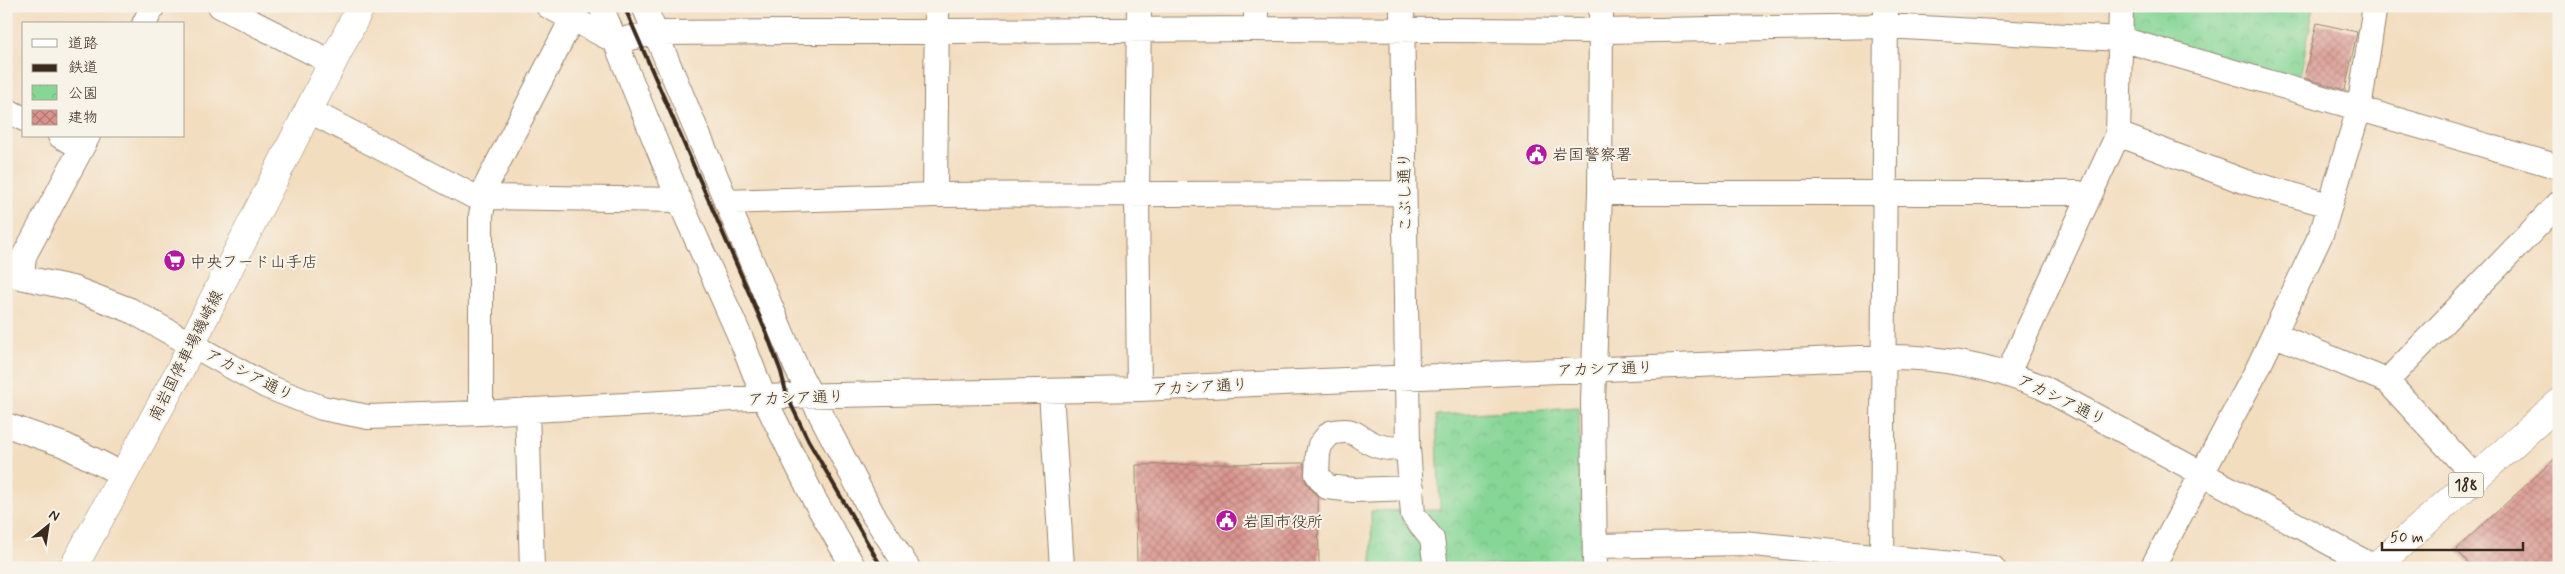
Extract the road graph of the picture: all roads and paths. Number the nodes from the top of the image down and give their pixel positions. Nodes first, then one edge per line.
1 (153, 6) edge
2 (220, 6) edge
3 (361, 6) edge
4 (548, 6) edge
5 (600, 6) edge
6 (644, 6) edge
7 (937, 6) edge
8 (1140, 6) edge
9 (1402, 6) edge
10 (1602, 6) edge
11 (2121, 6) edge
12 (2375, 6) edge
13 (1886, 16) edge
14 (1256, 18) edge
15 (572, 19) junction
16 (145, 22) edge
17 (1402, 30) junction
18 (1140, 31) junction
19 (1602, 31) junction
20 (937, 32) junction
21 (655, 33) junction
22 (2121, 38) junction
23 (615, 41) junction
24 (333, 63) junction
25 (2359, 109) junction
26 (6, 110) edge
27 (308, 110) junction
28 (22, 117) edge
29 (2118, 134) junction
30 (68, 138) edge
31 (85, 142) edge
32 (2559, 167) edge
33 (1884, 192) junction
34 (1404, 193) junction
35 (1600, 193) junction
36 (935, 195) junction
37 (1137, 196) junction
38 (485, 197) junction
39 (2089, 197) junction
40 (680, 200) junction
41 (726, 202) junction
42 (2559, 203) edge
43 (2329, 205) junction
44 (14, 275) edge
45 (2275, 335) junction
46 (193, 345) junction
47 (1884, 357) junction
48 (1596, 368) junction
49 (2008, 373) junction
50 (1407, 377) junction
51 (2387, 381) junction
52 (1139, 389) junction
53 (1051, 391) junction
54 (810, 396) junction
55 (764, 398) junction
56 (2559, 403) edge
57 (527, 410) junction
58 (481, 414) junction
59 (6, 425) edge
60 (1408, 448) junction
61 (2202, 473) junction
62 (124, 475) junction
63 (2474, 477) junction
64 (1413, 493) junction
65 (1595, 557) edge
66 (1882, 562) edge
67 (73, 568) edge
68 (532, 568) edge
69 (854, 568) edge
70 (908, 568) edge
71 (1062, 568) edge
72 (1436, 568) edge
73 (1993, 568) edge
74 (2152, 568) edge
75 (2376, 568) edge

1 - 16 street
2 - 24 street
3 - 24 main road, 南岩国停車場磯崎線
4 - 15 street
5 - 23 street
6 - 21 street
7 - 20 street
8 - 18 street
9 - 17 street, こぶし通り
10 - 19 street
11 - 22 street
12 - 25 street
13 - 19 street
13 - 22 street
13 - 33 street
14 - 17 street
14 - 18 street
15 - 23 street
15 - 38 street
17 - 19 street
17 - 34 street, こぶし通り
18 - 20 street
18 - 37 street
19 - 35 street
20 - 21 street
20 - 36 street
21 - 23 street
21 - 41 street
22 - 25 street
22 - 29 street
23 - 40 street
24 - 27 main road, 南岩国停車場磯崎線
25 - 32 street
25 - 43 street
26 - 28 street
27 - 38 street
27 - 46 main road, 南岩国停車場磯崎線
29 - 39 street
29 - 43 street
30 - 31 street
31 - 44 street
33 - 35 street
33 - 39 street
33 - 47 street
34 - 37 street
34 - 50 street, こぶし通り
35 - 48 street
36 - 37 street
36 - 41 street
37 - 52 street
38 - 40 street
38 - 58 street
39 - 49 street
40 - 55 street
41 - 54 street
42 - 51 street
43 - 45 street
44 - 46 street, アカシア通り
45 - 51 street
45 - 61 street
46 - 58 street, アカシア通り
46 - 62 main road, 南岩国停車場磯崎線
47 - 48 street, アカシア通り
47 - 49 street, アカシア通り
47 - 66 street
48 - 50 street, アカシア通り
48 - 65 street
49 - 61 street, アカシア通り
50 - 52 street, アカシア通り
50 - 60 street, こぶし通り
51 - 63 street
52 - 53 street, アカシア通り
53 - 54 street, アカシア通り
53 - 71 street
54 - 55 street, アカシア通り
54 - 70 street
55 - 57 street, アカシア通り
55 - 69 street
56 - 63 main road, 188
57 - 58 street, アカシア通り
57 - 68 street
59 - 62 street
60 - 64 street, こぶし通り
60 - 64 street
61 - 74 street
61 - 75 street, アカシア通り
62 - 67 main road, 南岩国停車場磯崎線
63 - 75 main road, 188
64 - 72 street, こぶし通り
65 - 66 street
66 - 73 street

